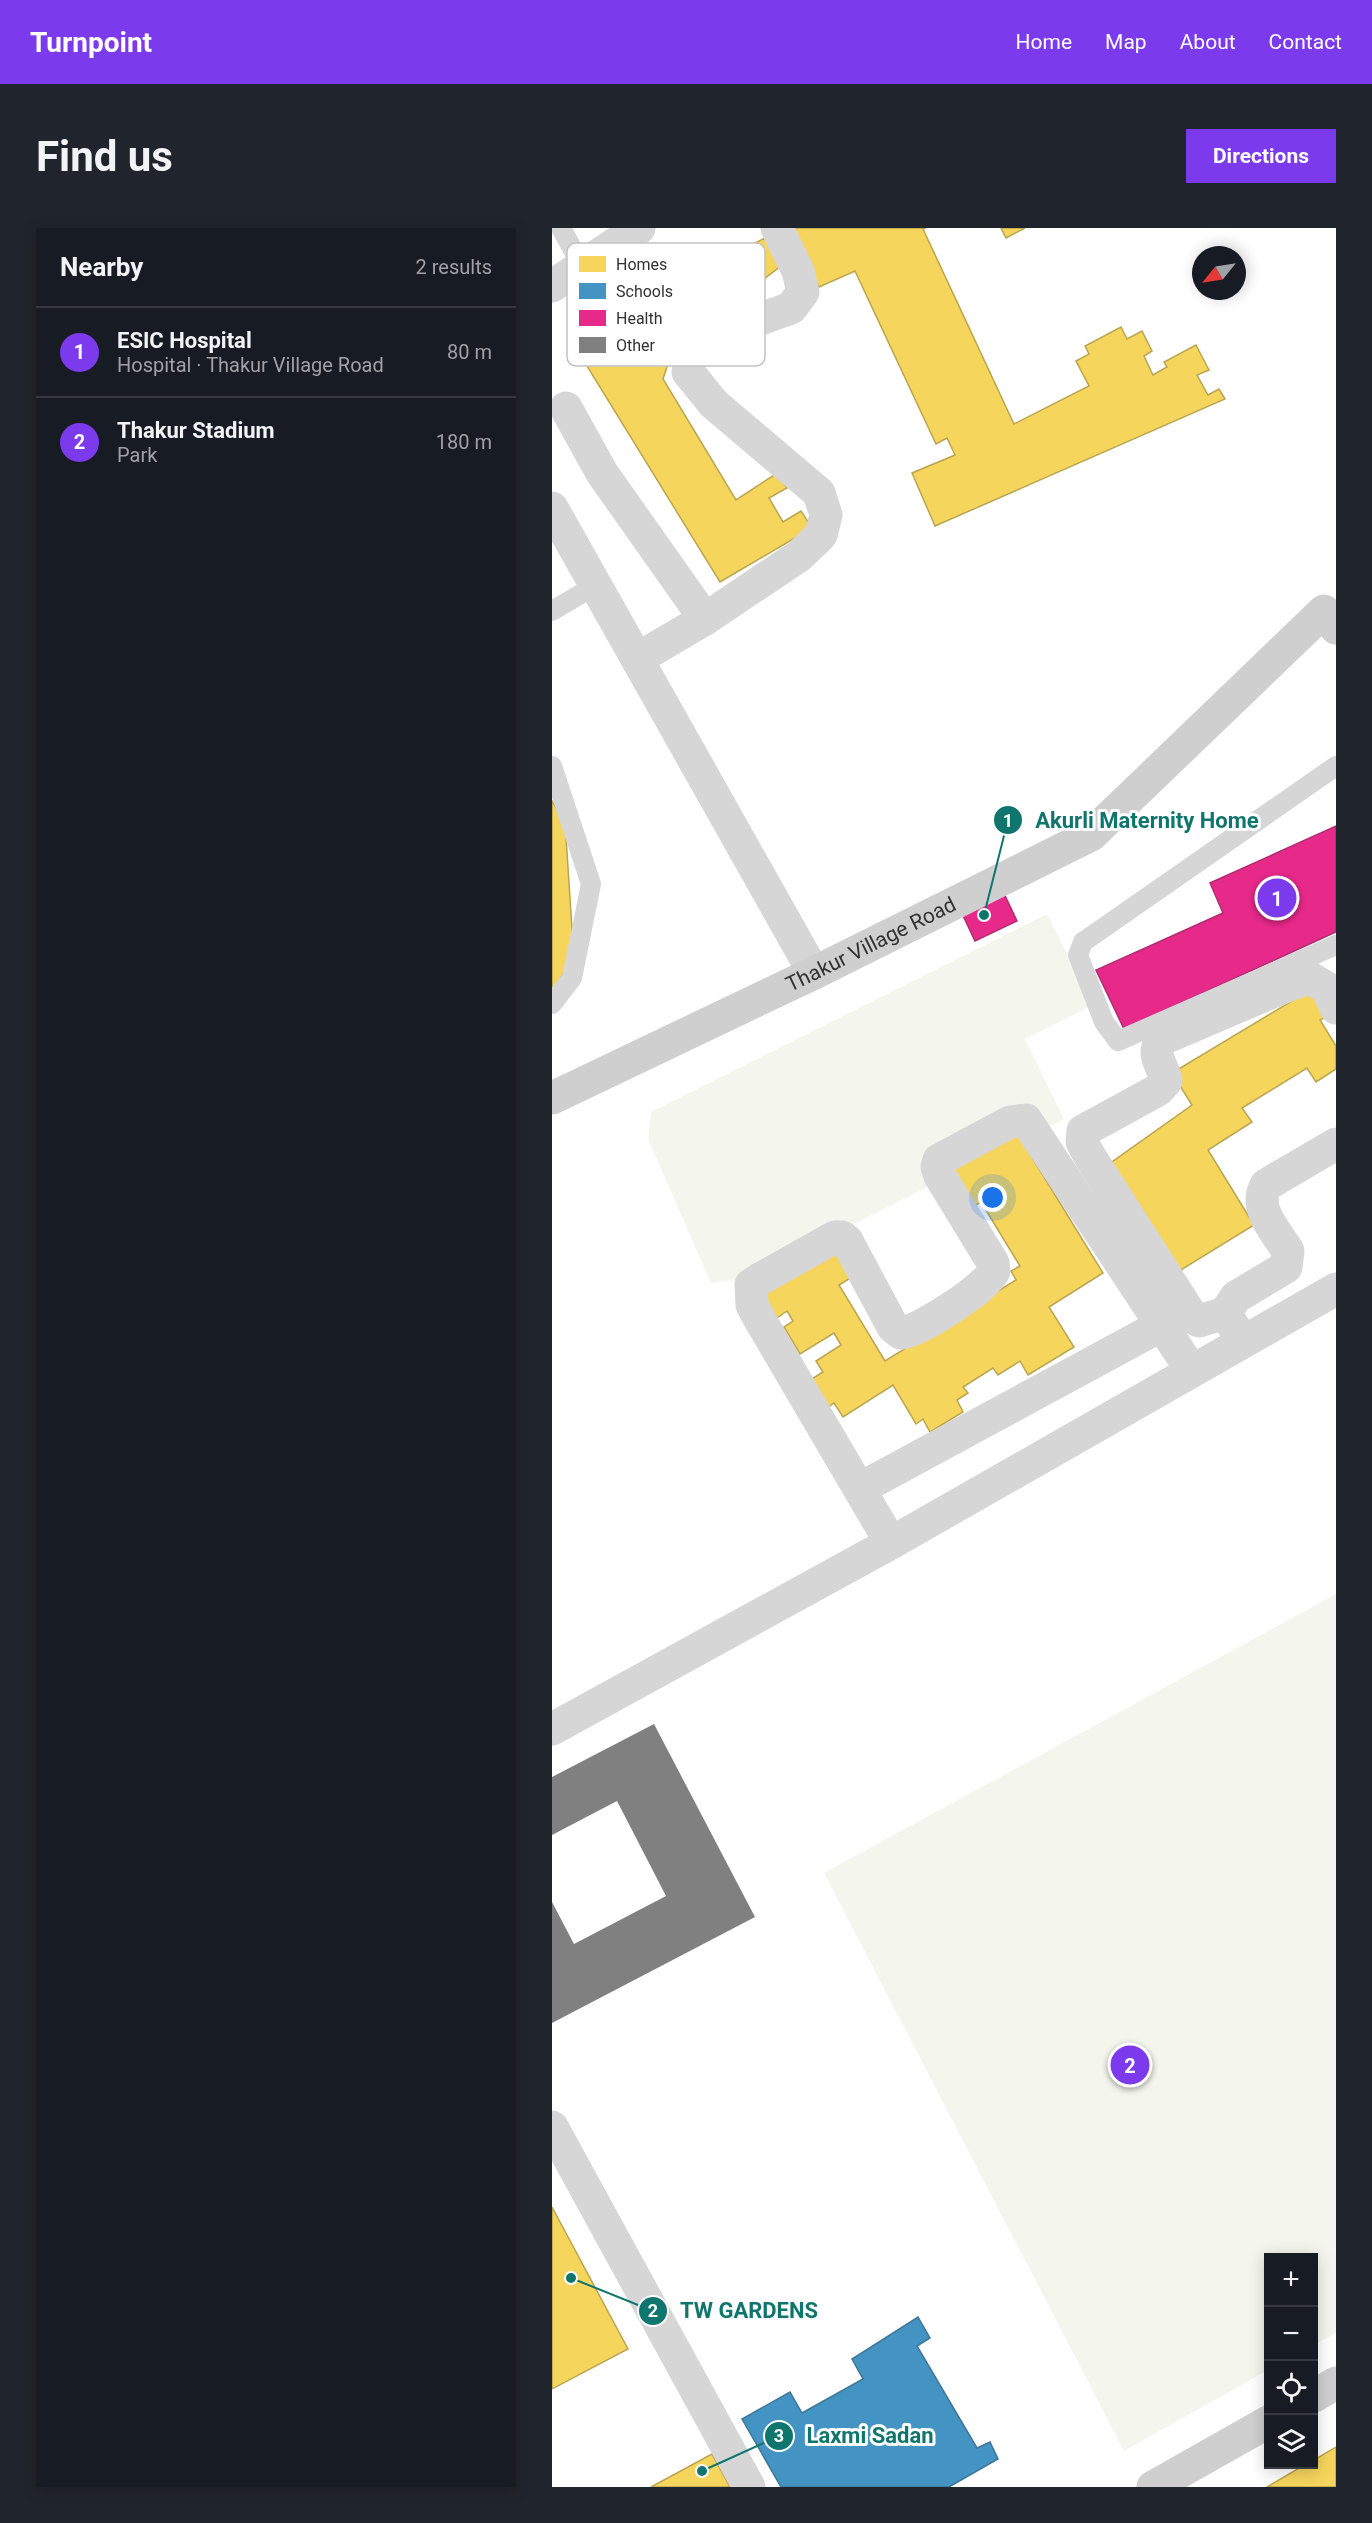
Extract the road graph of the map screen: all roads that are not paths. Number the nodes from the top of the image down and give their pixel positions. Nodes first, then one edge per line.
1 (561, 228) edge
2 (639, 228) edge
3 (777, 228) edge
4 (569, 243) edge
5 (616, 243) edge
6 (567, 276) edge
7 (552, 285) edge
8 (765, 317) edge
9 (689, 366) edge
10 (566, 408) dead end
11 (552, 508) edge
12 (596, 585) junction
13 (552, 611) edge
14 (1332, 613) edge
15 (705, 619) junction
16 (637, 660) junction
17 (552, 766) edge
18 (1336, 766) edge
19 (1336, 945) edge
20 (814, 973) junction
21 (552, 1004) edge
22 (1336, 1008) edge
23 (552, 1098) edge
24 (1336, 1144) edge
25 (1286, 1267) junction
26 (1323, 1296) edge
27 (1225, 1313) junction
28 (1162, 1325) junction
29 (1242, 1341) junction
30 (1192, 1371) junction
31 (861, 1488) junction
32 (891, 1543) junction
33 (552, 1730) edge
34 (552, 2127) edge
35 (1336, 2384) edge
36 (1318, 2394) edge
37 (1264, 2425) edge
38 (1171, 2483) edge
39 (750, 2487) edge

1 - 4 lane
2 - 5 street
3 - 8 street
6 - 7 street
9 - 15 street
10 - 15 street
11 - 12 street
12 - 13 lane
12 - 16 street
14 - 20 street, Thakur Village Road
15 - 16 street
16 - 20 street
17 - 21 lane
18 - 19 lane
20 - 23 street, Thakur Village Road
22 - 27 street
24 - 25 street
25 - 26 street
25 - 27 street
26 - 29 street
27 - 29 street
28 - 30 street
28 - 31 street
28 - 31 street
29 - 30 street
30 - 32 street
31 - 32 street
32 - 33 street
34 - 39 street
35 - 36 street
37 - 38 street

